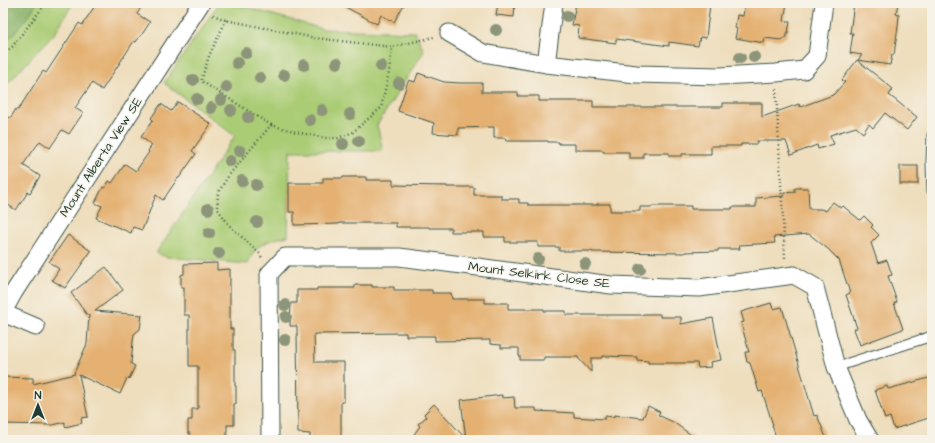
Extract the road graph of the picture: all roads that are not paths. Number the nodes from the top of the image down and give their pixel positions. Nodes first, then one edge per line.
1 (554, 3) edge
2 (824, 3) edge
3 (199, 6) edge
4 (449, 33) road end
5 (546, 64) junction
6 (932, 134) edge
7 (932, 191) edge
8 (3, 312) edge
9 (36, 327) dead end
10 (932, 336) edge
11 (836, 367) junction
12 (270, 440) edge
13 (870, 440) edge

1 - 5 street
2 - 5 street
3 - 8 street, Mount Alberta View SE
4 - 5 street
6 - 7 lane
8 - 9 street
10 - 11 lane
11 - 12 street, Mount Selkirk Close SE
11 - 13 street

